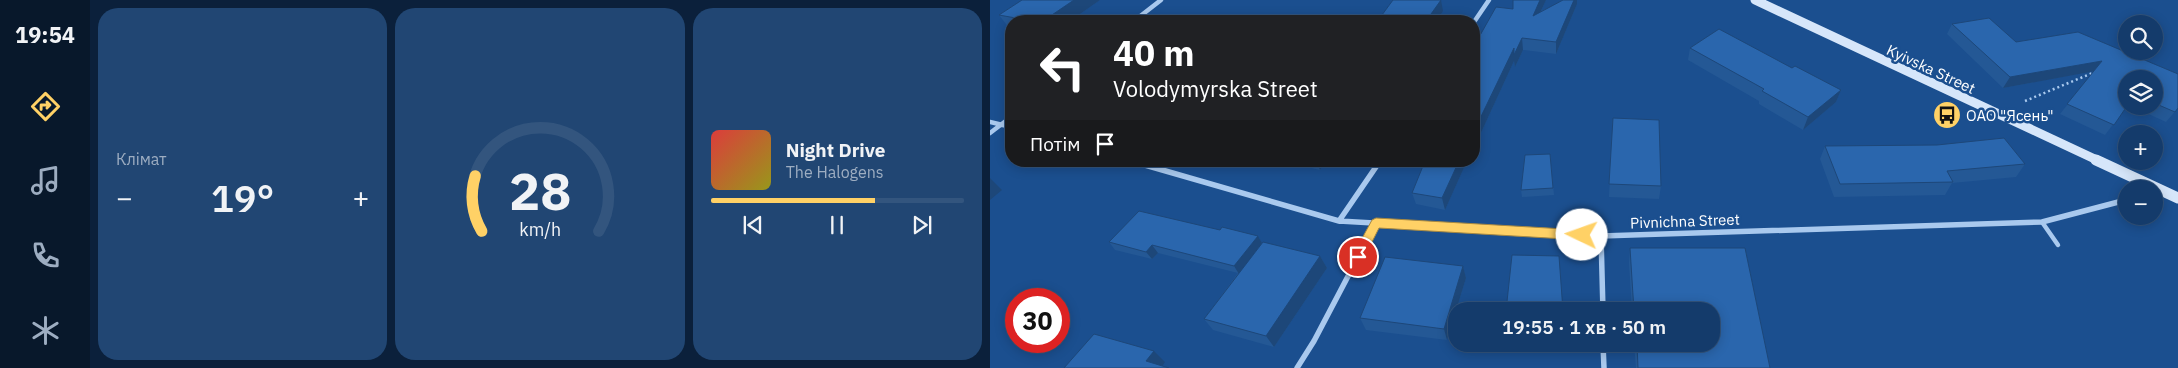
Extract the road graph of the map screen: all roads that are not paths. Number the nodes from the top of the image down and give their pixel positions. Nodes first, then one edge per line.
1 (1161, 0) edge
2 (1489, 0) edge
3 (1755, 0) edge
4 (1142, 15) edge
5 (1479, 15) edge
6 (990, 122) edge
7 (1005, 122) edge
8 (1002, 124) junction
9 (1005, 125) edge
10 (990, 133) edge
11 (1152, 167) edge
12 (1376, 167) edge
13 (2133, 180) edge
14 (2163, 194) edge
15 (2178, 198) edge
16 (2118, 202) edge
17 (1339, 221) junction
18 (2042, 222) junction
19 (1376, 223) junction
20 (1601, 236) junction
21 (2058, 245) dead end
22 (1603, 302) edge
23 (1603, 352) edge
24 (1297, 368) edge
25 (1604, 368) edge

1 - 4 street
2 - 5 street
3 - 13 main road, Kyivska Street
6 - 8 street
7 - 8 street
8 - 9 street
8 - 10 street
11 - 17 street, Pivnichna Street
12 - 17 street
14 - 15 main road, Kyivska Street
16 - 18 street, Pivnichna Street
17 - 19 street, Pivnichna Street
18 - 20 street, Pivnichna Street
18 - 21 lane
19 - 20 street, Pivnichna Street
19 - 24 street
20 - 22 street
23 - 25 street

